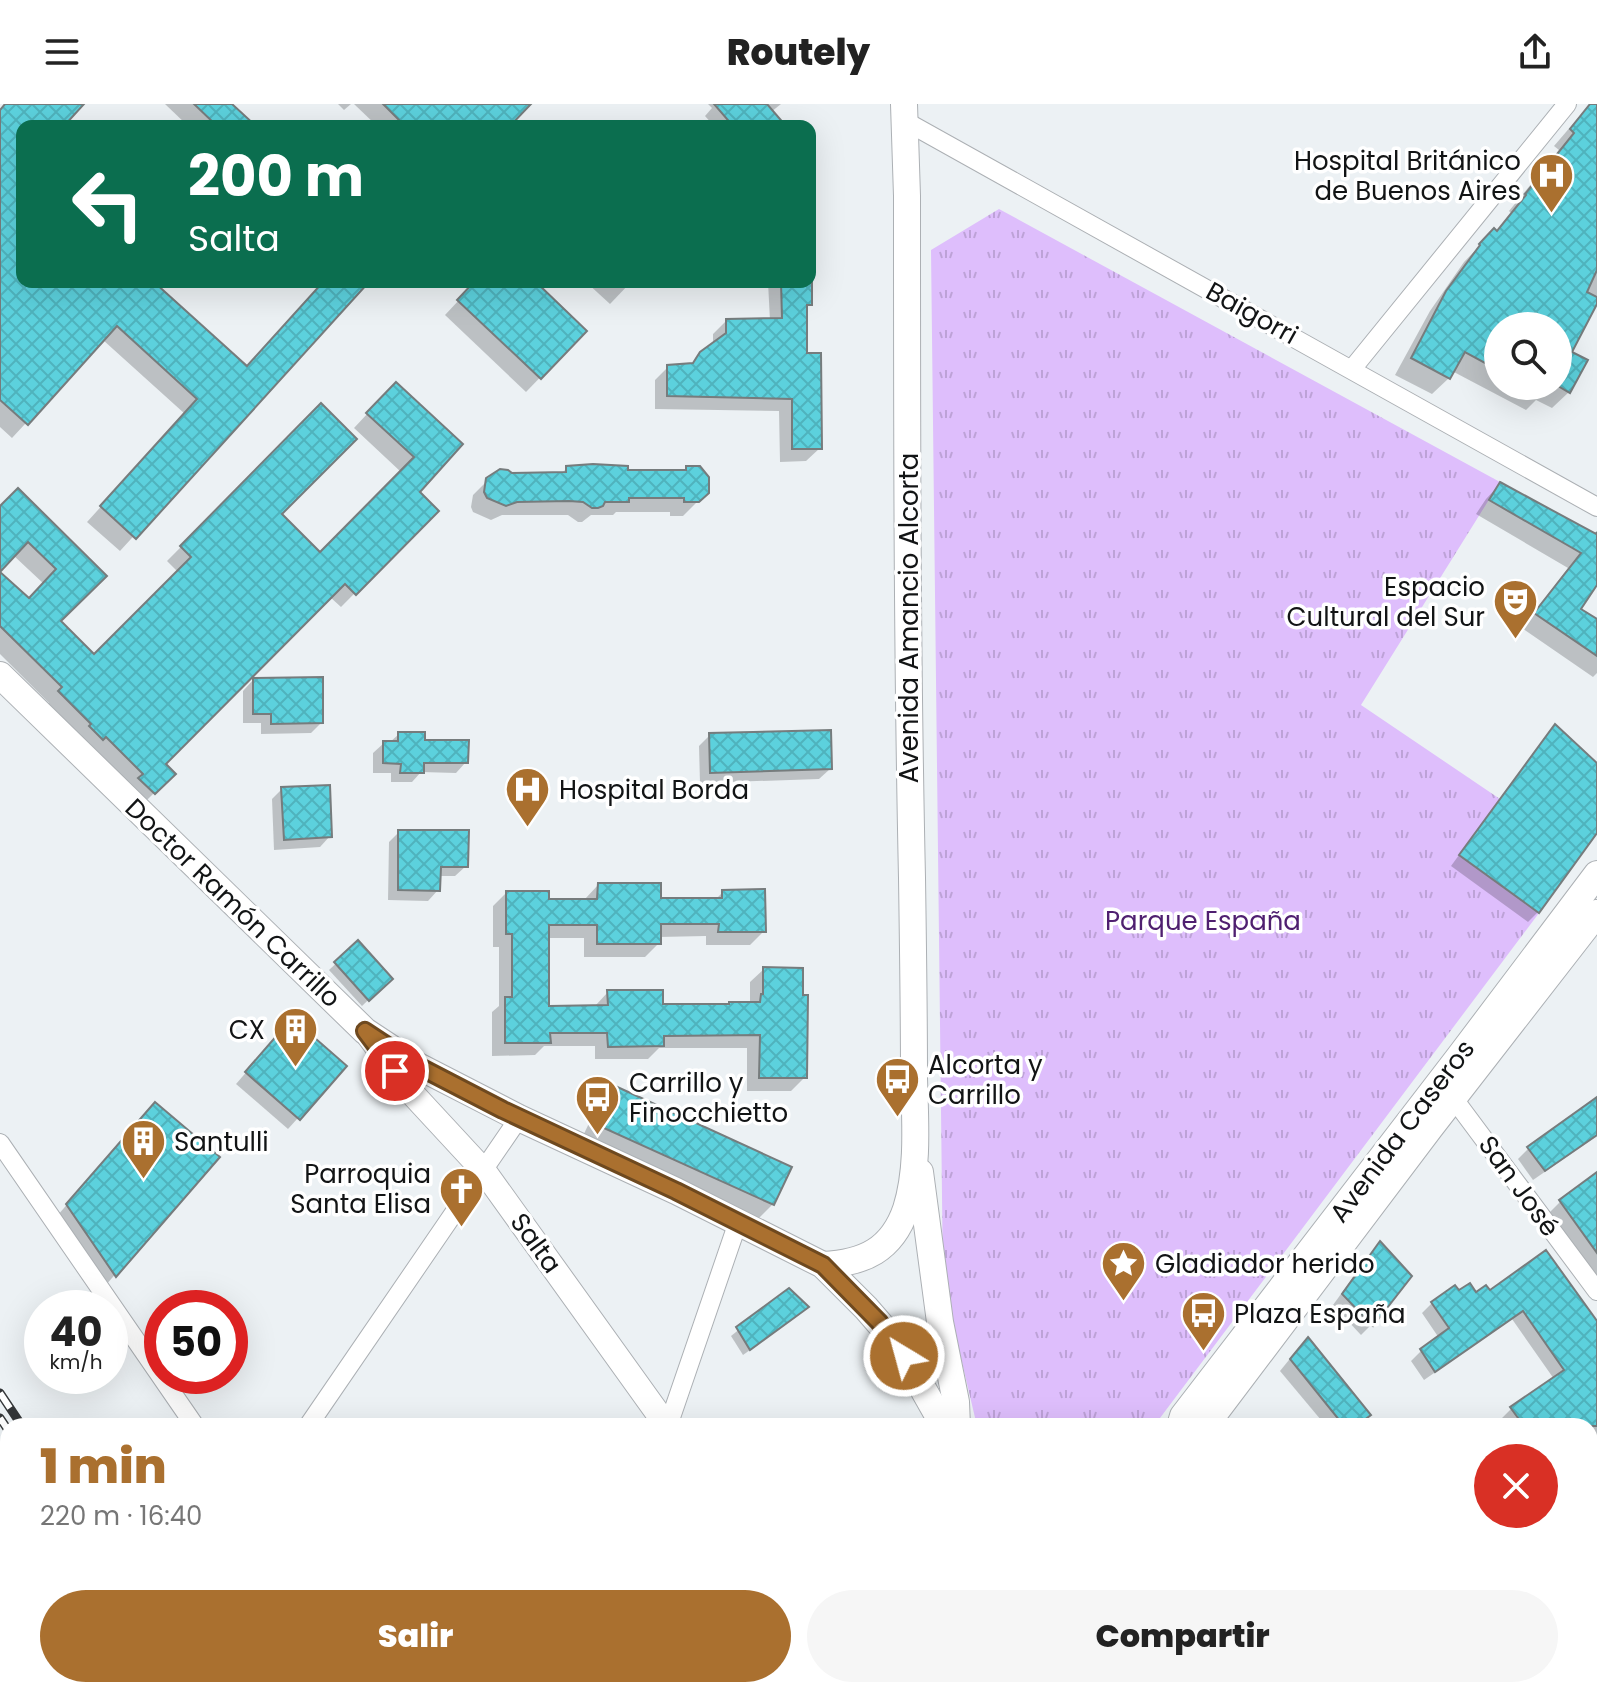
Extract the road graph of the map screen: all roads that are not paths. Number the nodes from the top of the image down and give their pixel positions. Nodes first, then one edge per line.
1 (1567, 104) edge
2 (905, 112) edge
3 (1352, 369) junction
4 (1597, 507) edge
5 (0, 675) edge
6 (1597, 874) edge
7 (1597, 913) edge
8 (365, 1031) junction
9 (1447, 1090) junction
10 (519, 1118) junction
11 (915, 1133) junction
12 (0, 1143) edge
13 (484, 1171) junction
14 (738, 1222) junction
15 (823, 1265) junction
16 (1597, 1291) edge
17 (189, 1418) edge
18 (314, 1418) edge
19 (661, 1418) edge
20 (670, 1418) edge
21 (939, 1418) edge
22 (957, 1418) edge
23 (1182, 1418) edge
24 (1211, 1418) edge

1 - 3 street
2 - 3 street, Baigorri
2 - 11 main road, Avenida Amancio Alcorta
3 - 4 street, Baigorri
5 - 8 main road, Doctor Ramón Carrillo
6 - 9 main road, Avenida Caseros
7 - 9 main road, Avenida Caseros
8 - 10 main road, Doctor Ramón Carrillo
8 - 13 street, Salta
9 - 16 street, San José
9 - 23 main road, Avenida Caseros
9 - 24 main road, Avenida Caseros
10 - 13 street
10 - 14 main road, Doctor Ramón Carrillo
11 - 15 main road, Avenida Amancio Alcorta
11 - 22 main road, Avenida Amancio Alcorta
12 - 17 street
13 - 18 street
13 - 19 street, Salta
14 - 15 main road, Doctor Ramón Carrillo
14 - 20 street
15 - 21 main road, Doctor Ramón Carrillo

